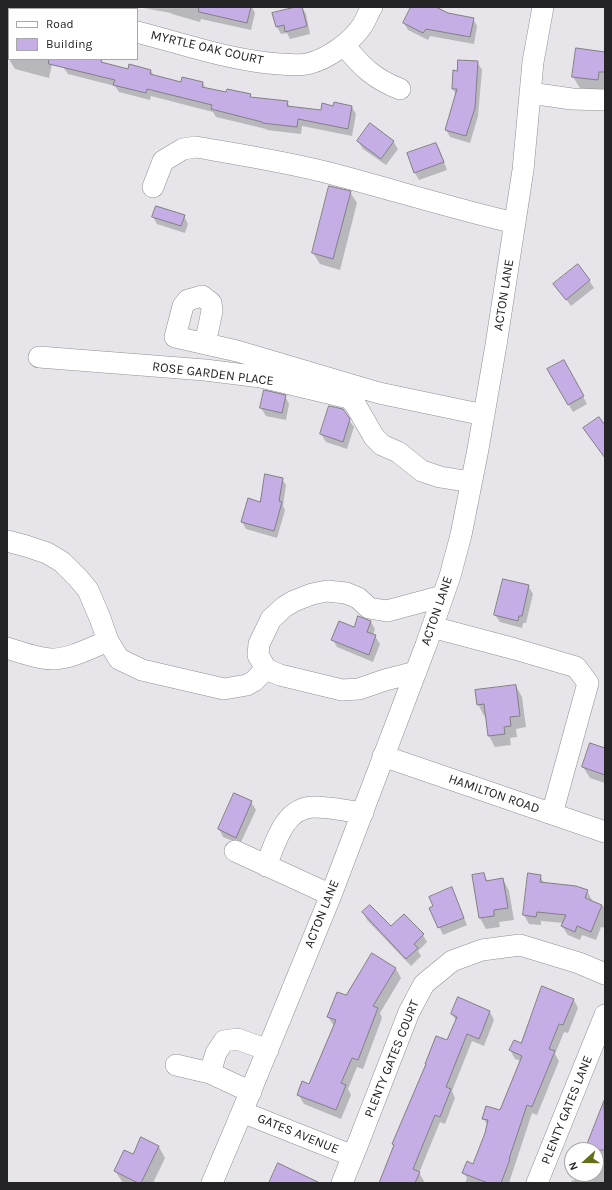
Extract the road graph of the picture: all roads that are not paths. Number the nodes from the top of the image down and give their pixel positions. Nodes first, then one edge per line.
1 (372, 7) edge
2 (543, 7) edge
3 (138, 32) edge
4 (344, 45) junction
5 (400, 89) dead end
6 (530, 93) junction
7 (605, 100) edge
8 (153, 187) dead end
9 (515, 223) junction
10 (204, 344) dead end
11 (39, 357) dead end
12 (484, 416) junction
13 (471, 482) junction
14 (7, 541) edge
15 (443, 596) junction
16 (432, 627) junction
17 (108, 641) junction
18 (7, 648) edge
19 (266, 669) junction
20 (416, 672) junction
21 (383, 756) junction
22 (363, 813) junction
23 (552, 814) junction
24 (605, 832) edge
25 (236, 851) dead end
26 (266, 866) junction
27 (330, 895) junction
28 (605, 974) edge
29 (605, 1015) edge
30 (268, 1050) junction
31 (176, 1065) dead end
32 (210, 1073) junction
33 (251, 1092) junction
34 (242, 1112) junction
35 (353, 1156) junction
36 (212, 1183) edge
37 (342, 1183) edge
38 (537, 1183) edge

1 - 4 street, MYRTLE OAK COURT
2 - 6 street, ACTON LANE
3 - 4 street, MYRTLE OAK COURT
4 - 5 street
6 - 7 street
6 - 9 street, ACTON LANE
8 - 9 street
9 - 12 street, ACTON LANE
10 - 12 street
11 - 13 street, ROSE GARDEN PLACE
12 - 13 street, ACTON LANE
13 - 15 street, ACTON LANE
14 - 17 street
15 - 16 street, ACTON LANE
15 - 19 street
16 - 20 street, ACTON LANE
16 - 23 street
17 - 18 street
17 - 19 street
19 - 20 street
20 - 21 street, ACTON LANE
21 - 22 street, ACTON LANE
21 - 23 street, HAMILTON ROAD
22 - 26 street
22 - 27 street, ACTON LANE
23 - 24 street, HAMILTON ROAD
25 - 26 street
26 - 27 street
27 - 30 street, ACTON LANE
28 - 35 street, PLENTY GATES COURT
29 - 38 street, PLENTY GATES LANE
30 - 32 street
30 - 33 street, ACTON LANE
31 - 32 street
32 - 33 street
33 - 34 street, ACTON LANE
34 - 35 street, GATES AVENUE
34 - 36 street, ACTON LANE
35 - 37 street, PLENTY GATES COURT

